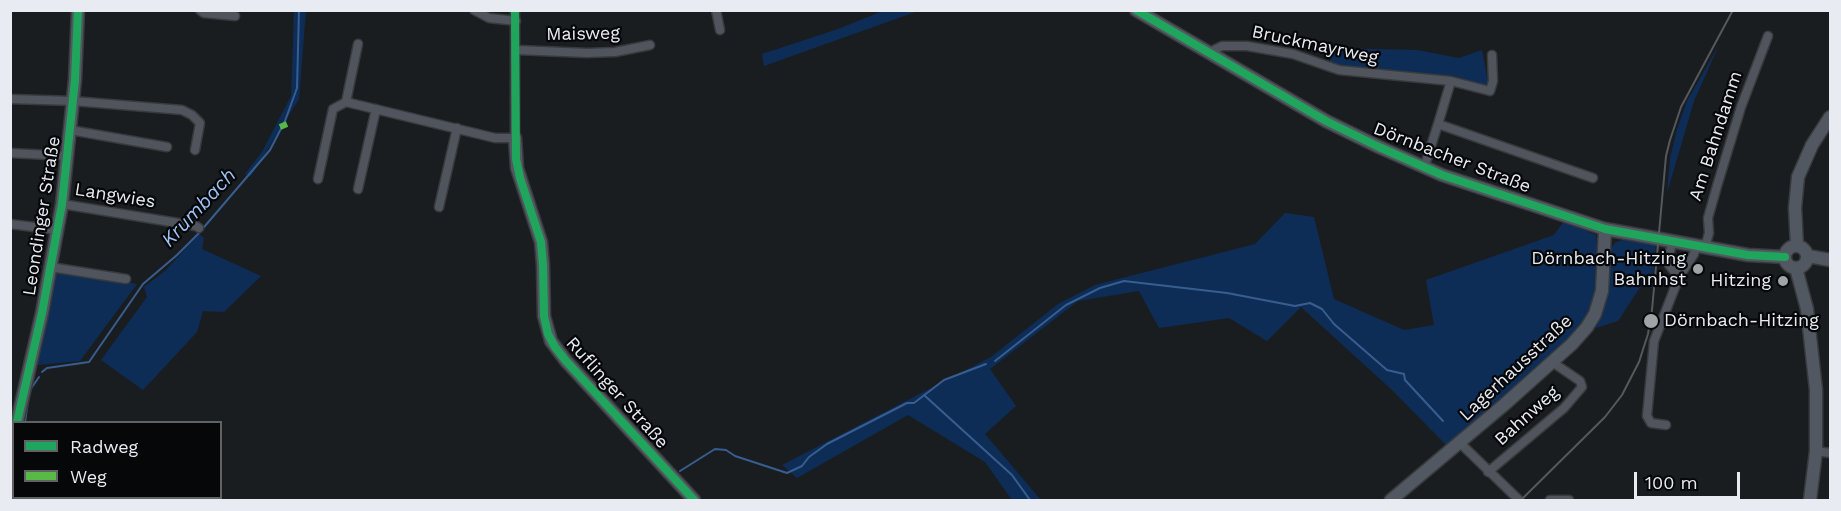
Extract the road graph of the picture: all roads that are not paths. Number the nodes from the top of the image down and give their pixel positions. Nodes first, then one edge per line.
1 (78, 10) edge
2 (200, 10) edge
3 (474, 10) edge
4 (515, 10) edge
5 (716, 10) edge
6 (1136, 10) edge
7 (235, 16) dead end
8 (516, 21) junction
9 (720, 30) dead end
10 (1768, 36) dead end
11 (358, 44) dead end
12 (650, 45) dead end
13 (517, 50) junction
14 (1211, 55) junction
15 (1492, 55) dead end
16 (1451, 81) junction
17 (10, 99) edge
18 (73, 101) junction
19 (346, 102) junction
20 (376, 109) junction
21 (1830, 117) edge
22 (1438, 124) junction
23 (457, 128) junction
24 (70, 130) junction
25 (515, 138) junction
26 (167, 147) dead end
27 (195, 150) dead end
28 (10, 153) edge
29 (68, 156) junction
30 (1424, 168) junction
31 (318, 178) dead end
32 (1593, 178) dead end
33 (358, 189) dead end
34 (62, 204) junction
35 (439, 207) dead end
36 (10, 224) edge
37 (199, 228) dead end
38 (1605, 229) junction
39 (58, 230) junction
40 (1673, 240) junction
41 (1797, 246) junction
42 (1701, 247) junction
43 (1785, 256) junction
44 (1808, 256) junction
45 (1830, 260) edge
46 (50, 267) junction
47 (1796, 268) junction
48 (1679, 277) junction
49 (126, 279) dead end
50 (1552, 362) junction
51 (16, 421) edge
52 (1666, 425) dead end
53 (1460, 443) junction
54 (1816, 450) junction
55 (1830, 453) edge
56 (1488, 472) junction
57 (693, 501) edge
58 (1391, 501) edge
59 (1518, 501) edge
60 (1550, 501) edge
61 (1569, 501) edge
62 (1810, 501) edge

1 - 18 street, Leondinger Straße
2 - 7 street
3 - 8 street
4 - 8 street, Ruflinger Straße
5 - 9 street
6 - 14 street, Dörnbacher Straße
8 - 13 street, Ruflinger Straße
10 - 42 street, Am Bahndamm
11 - 19 street
12 - 13 street, Maisweg
13 - 25 street, Ruflinger Straße
14 - 16 street, Bruckmayrweg
14 - 30 street, Dörnbacher Straße
15 - 16 street, Bruckmayrweg
16 - 22 street
17 - 18 street
18 - 24 street, Leondinger Straße
18 - 27 street
19 - 20 street
19 - 31 street
20 - 23 street
20 - 33 street
21 - 41 street
22 - 30 street
22 - 32 street
23 - 25 street
23 - 35 street
24 - 26 street
24 - 29 street, Leondinger Straße
25 - 57 street, Ruflinger Straße
28 - 29 street
29 - 34 street, Leondinger Straße
30 - 38 street, Dörnbacher Straße
34 - 37 street, Langwies
34 - 39 street, Leondinger Straße
36 - 39 street
38 - 40 street, Dörnbacher Straße
38 - 50 street, Lagerhausstraße
39 - 46 street, Leondinger Straße
40 - 42 street, Dörnbacher Straße
40 - 48 street
41 - 43 street
41 - 44 street
42 - 43 street, Dörnbacher Straße
42 - 48 street, Am Bahndamm
43 - 47 street
44 - 45 street
44 - 47 street
46 - 49 street
46 - 51 street, Leondinger Straße
47 - 54 street
48 - 52 street, Am Bahndamm
50 - 53 street, Lagerhausstraße
50 - 56 street, Bahnweg
53 - 56 street
53 - 58 street, Lagerhausstraße
54 - 55 street
54 - 62 street
56 - 59 street
60 - 61 street

